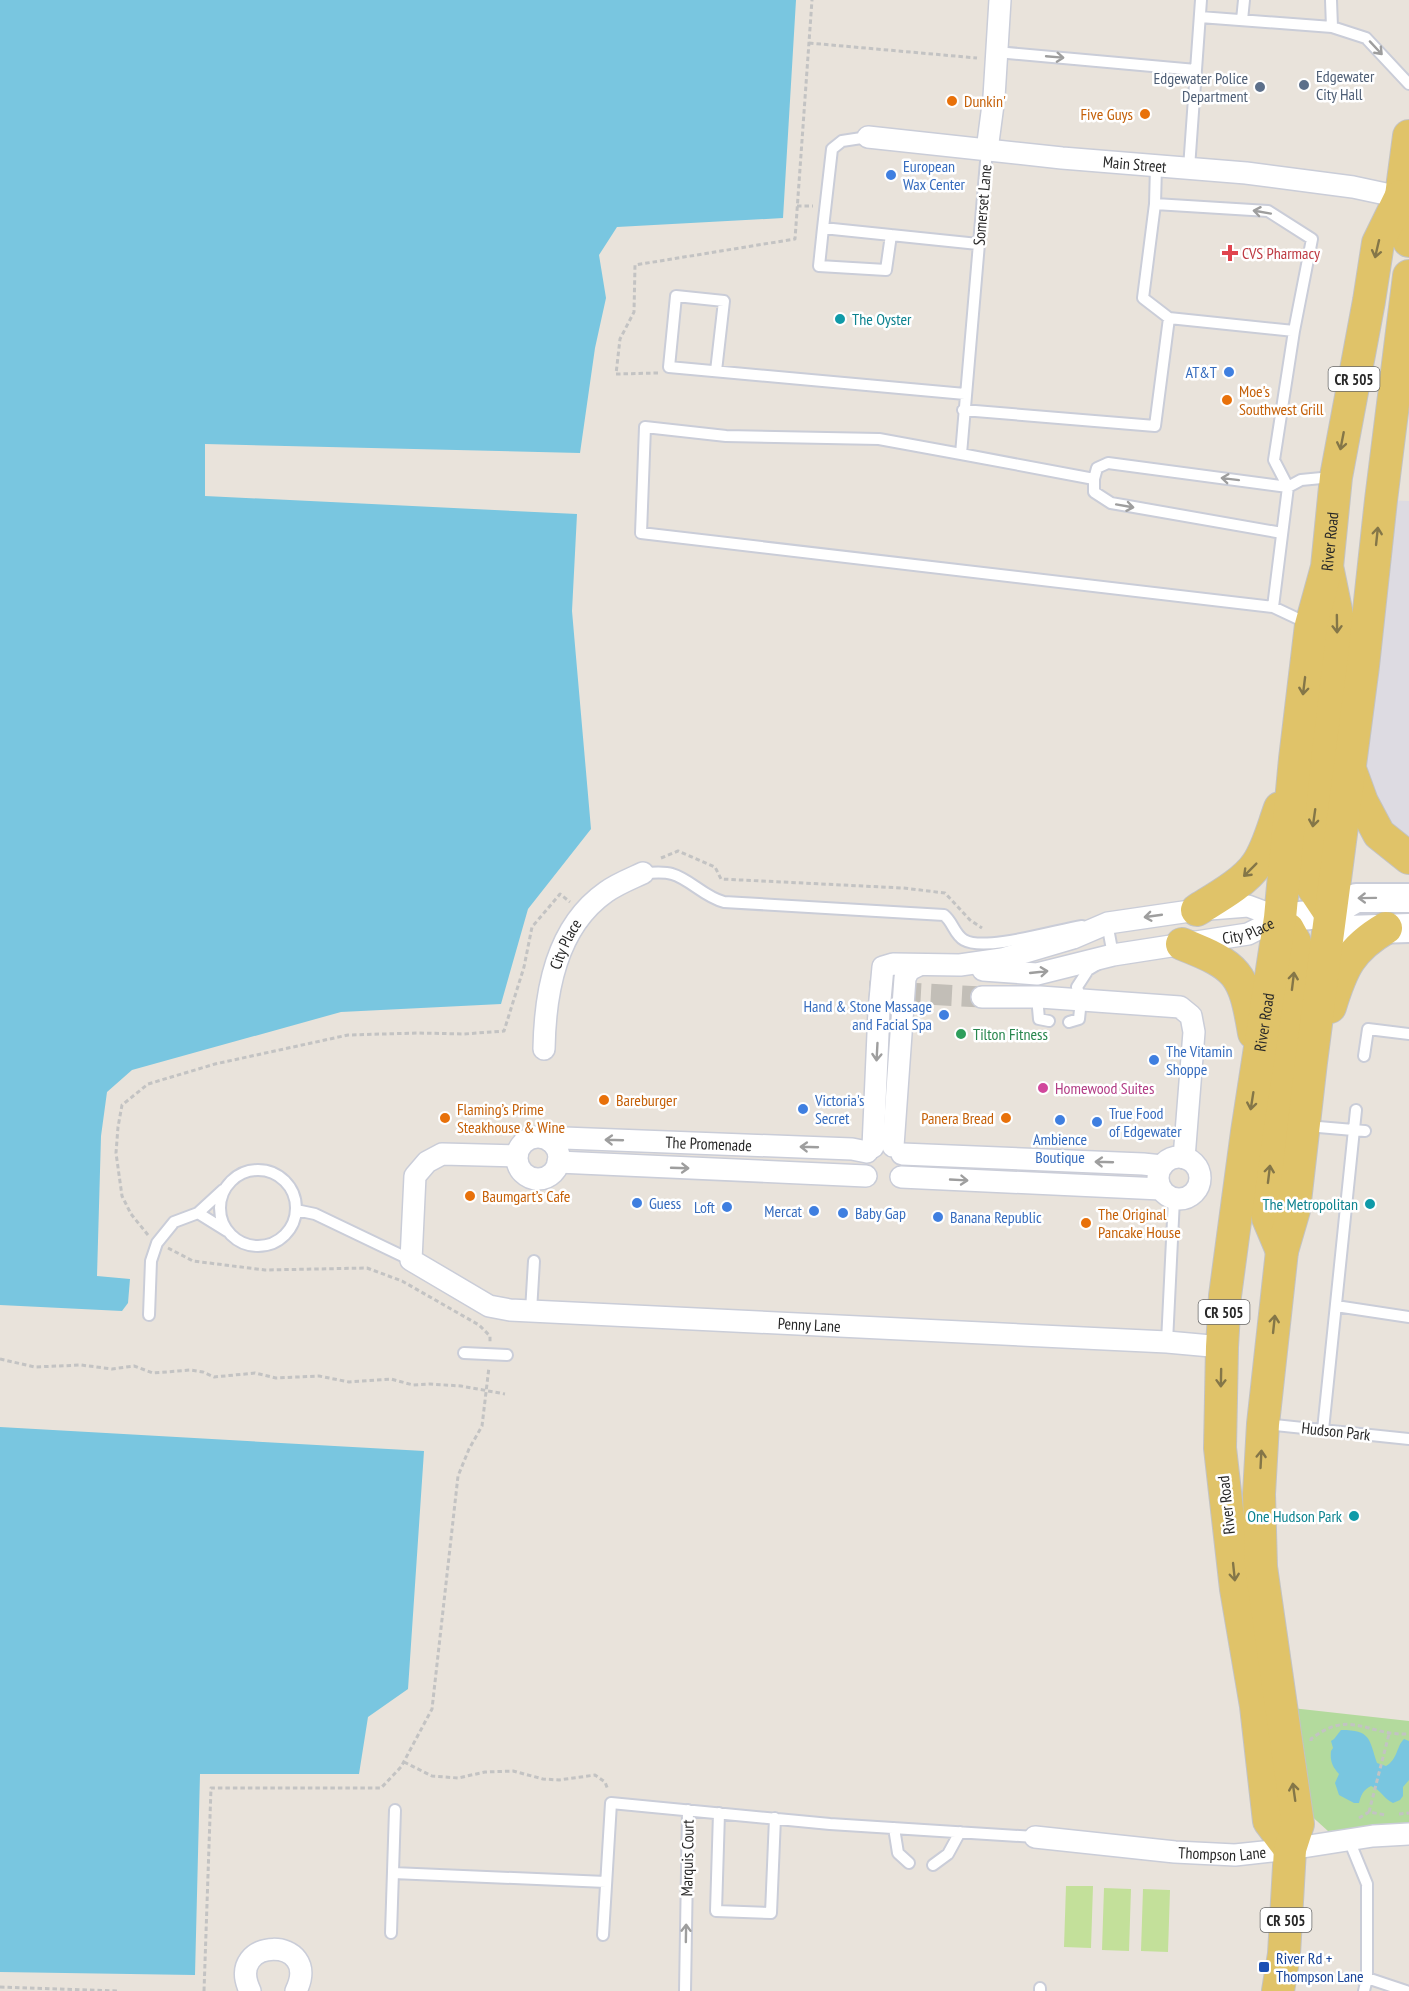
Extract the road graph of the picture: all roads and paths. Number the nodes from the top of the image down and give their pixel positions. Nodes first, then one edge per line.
1 (812, 0) edge
2 (1000, 0) edge
3 (1201, 0) edge
4 (1244, 0) edge
5 (1331, 0) edge
6 (1200, 17) junction
7 (1242, 20) junction
8 (1332, 27) junction
9 (809, 43) junction
10 (997, 56) junction
11 (1196, 70) junction
12 (1409, 84) edge
13 (1409, 136) edge
14 (868, 137) joint
15 (987, 150) junction
16 (1156, 166) junction
17 (1189, 168) junction
18 (1405, 198) edge
19 (1155, 204) junction
20 (823, 228) junction
21 (891, 235) junction
22 (1409, 241) edge
23 (978, 244) junction
24 (1409, 276) edge
25 (1169, 318) junction
26 (1294, 330) junction
27 (1404, 349) edge
28 (669, 367) junction
29 (716, 371) junction
30 (965, 394) junction
31 (963, 410) junction
32 (961, 454) junction
33 (1336, 477) junction
34 (1094, 478) junction
35 (1288, 487) junction
36 (1282, 533) junction
37 (1327, 567) junction
38 (1273, 607) junction
39 (1311, 625) junction
40 (1296, 759) junction
41 (1349, 765) junction
42 (1409, 858) edge
43 (643, 873) joint
44 (1409, 898) edge
45 (1197, 910) junction
46 (1330, 913) junction
47 (1280, 918) junction
48 (1108, 923) junction
49 (1397, 928) edge
50 (1182, 944) junction
51 (1113, 955) junction
52 (960, 965) junction
53 (982, 997) tunnel mouth
54 (1040, 997) junction
55 (1081, 1000) junction
56 (1049, 1021) dead end
57 (1069, 1022) dead end
58 (1409, 1034) edge
59 (544, 1049) dead end
60 (1364, 1056) dead end
61 (1259, 1057) junction
62 (1311, 1062) junction
63 (1356, 1110) dead end
64 (1304, 1126) junction
65 (1360, 1131) junction
66 (550, 1141) junction
67 (883, 1150) junction
68 (517, 1156) junction
69 (1184, 1158) junction
70 (558, 1162) junction
71 (1162, 1166) junction
72 (866, 1176) junction
73 (901, 1177) junction
74 (226, 1188) junction
75 (1168, 1194) junction
76 (296, 1210) junction
77 (198, 1213) junction
78 (227, 1231) junction
79 (1282, 1251) junction
80 (411, 1260) junction
81 (534, 1261) dead end
82 (1336, 1306) junction
83 (531, 1311) junction
84 (149, 1315) dead end
85 (1409, 1317) edge
86 (1167, 1342) junction
87 (1222, 1347) junction
88 (464, 1353) dead end
89 (507, 1355) dead end
90 (0, 1359) edge
91 (505, 1394) dead end
92 (1263, 1424) junction
93 (1323, 1430) junction
94 (1409, 1439) edge
95 (1389, 1734) junction
96 (1409, 1734) edge
97 (1312, 1746) dead end
98 (404, 1762) dead end
99 (611, 1803) junction
100 (394, 1810) dead end
101 (688, 1810) junction
102 (1369, 1812) junction
103 (719, 1813) junction
104 (1409, 1813) edge
105 (775, 1818) junction
106 (894, 1828) junction
107 (1352, 1831) junction
108 (960, 1832) junction
109 (1409, 1834) edge
110 (1035, 1837) joint
111 (1290, 1849) junction
112 (909, 1863) dead end
113 (933, 1864) dead end
114 (393, 1873) junction
115 (606, 1882) junction
116 (391, 1933) dead end
117 (603, 1935) dead end
118 (1367, 1978) junction
119 (0, 1987) edge
120 (119, 1991) edge
121 (250, 1991) edge
122 (299, 1991) edge
123 (685, 1991) edge
124 (1278, 1991) edge
125 (1364, 1991) edge
126 (1406, 1991) edge

1 - 9 path
2 - 10 street, Somerset Lane
3 - 6 lane
4 - 7 lane
5 - 8 lane
6 - 7 lane
6 - 11 lane
7 - 8 lane
8 -> 12 lane
9 - 10 path
9 - 28 path
10 -> 11 lane
10 - 15 street, Somerset Lane
11 - 17 lane
13 - 18 main road, River Road / CR 505
14 - 15 street, Main Street
14 - 20 lane
15 - 16 street, Main Street
15 - 23 lane, Somerset Lane
16 - 17 street, Main Street
16 - 19 lane
17 - 18 street, Main Street
18 - 22 main road, River Road / CR 505
18 -> 33 main road, River Road / CR 505
19 - 25 lane
26 -> 19 lane
20 - 21 lane
20 - 21 lane
21 - 23 lane
23 - 30 lane, Somerset Lane
24 - 27 main road, River Road / CR 505
25 - 26 lane
25 - 31 lane
26 - 35 lane
41 -> 27 main road, River Road / CR 505
28 - 29 lane
28 - 29 lane
29 - 30 lane
30 - 31 lane, Somerset Lane
31 - 32 lane, Somerset Lane
32 - 34 lane
32 - 38 lane
33 - 35 lane
33 - 37 main road, River Road / CR 505
35 -> 34 lane
34 -> 36 lane
35 - 36 lane
36 - 38 lane
37 - 39 main road, River Road / CR 505
37 -> 46 main road
38 - 39 lane
39 -> 40 main road, River Road / CR 505
40 -> 45 main road
40 - 47 main road, River Road / CR 505
41 - 42 main road
41 - 46 main road, River Road / CR 505
43 - 48 lane
43 - 59 street, City Place
44 -> 46 main road
45 - 47 street, City Place
45 -> 48 street, City Place
46 - 47 main road
46 - 49 main road
46 - 62 main road, River Road / CR 505
47 - 50 street, City Place
47 - 61 main road, River Road / CR 505
79 -> 47 main road
48 - 51 lane
48 - 52 street, City Place
49 - 62 main road
50 - 51 street, City Place
50 - 61 main road
52 -> 51 street, City Place
51 - 55 lane
52 - 67 street, City Place
53 - 54 street
54 - 55 street
54 - 56 lane
55 - 57 lane
55 - 69 street
58 - 60 lane
61 -> 87 main road, River Road / CR 505
62 - 64 main road, River Road / CR 505
63 - 65 lane
64 - 65 lane
64 - 79 main road, River Road / CR 505
65 - 82 lane
67 -> 66 street, The Promenade
66 - 68 street
66 - 70 street
71 -> 67 street, The Promenade
67 - 72 street
67 - 73 street
68 - 70 street
68 - 80 street
69 - 71 street
69 - 75 street
70 -> 72 street, The Promenade
71 - 75 street
72 - 73 street
73 -> 75 street
74 - 76 lane
74 - 77 lane
74 - 78 lane
75 - 86 lane
76 - 78 lane
76 - 80 lane
77 - 78 lane
77 - 84 lane
92 -> 79 main road, River Road / CR 505
80 - 83 street, Penny Lane
81 - 83 lane
82 - 85 lane
82 - 93 lane
83 - 86 street, Penny Lane
86 - 87 street, Penny Lane
87 -> 111 main road, River Road / CR 505
88 - 89 lane
90 - 91 path
92 - 93 lane, Hudson Park
111 -> 92 main road, River Road / CR 505
93 - 94 lane, Hudson Park
95 - 96 path
95 - 97 path
95 - 102 path
98 - 99 path
99 - 101 lane, Marquis Court
99 - 115 lane
100 - 114 lane
101 - 103 lane
123 -> 101 lane, Marquis Court
102 - 104 path
102 - 107 path
103 - 105 lane
103 - 105 lane
105 - 106 lane
106 - 108 lane
106 - 112 lane
107 - 109 street, Thompson Lane
107 - 111 street, Thompson Lane
107 - 118 lane
108 - 110 lane
108 - 113 lane
110 - 111 street, Thompson Lane
111 - 124 main road, River Road / CR 505
114 - 115 lane
114 - 116 lane
115 - 117 lane
118 - 125 lane
118 - 126 lane
119 - 120 path
121 - 122 street

